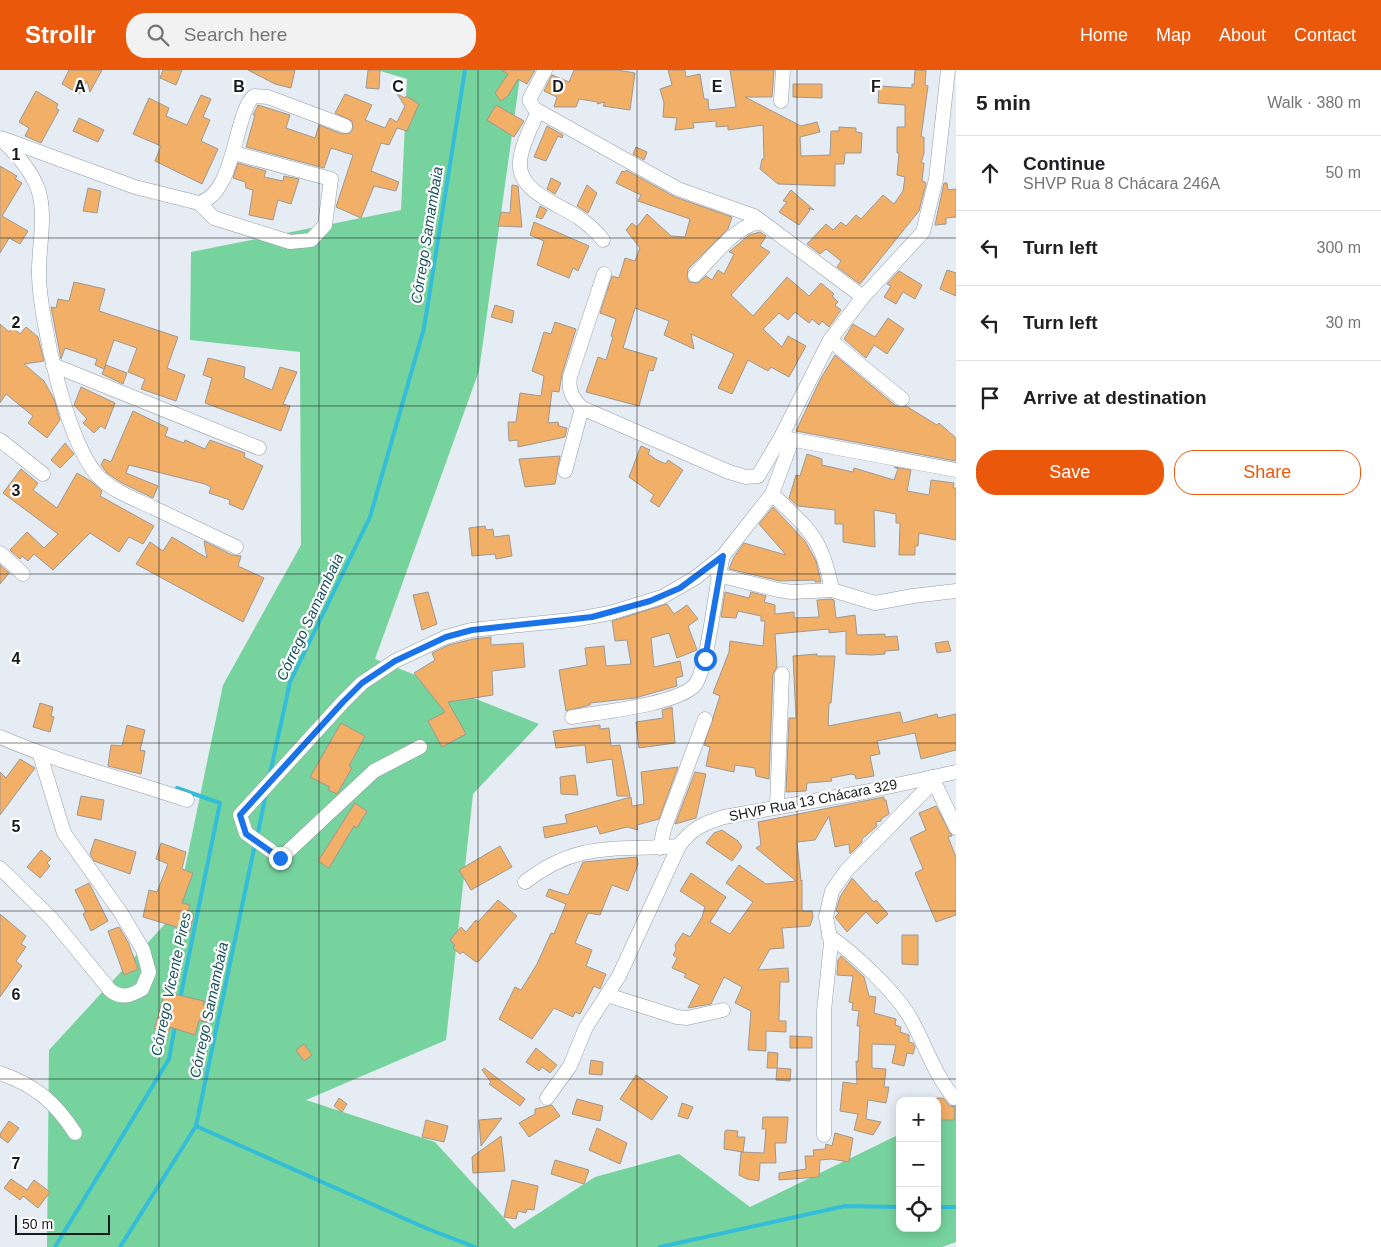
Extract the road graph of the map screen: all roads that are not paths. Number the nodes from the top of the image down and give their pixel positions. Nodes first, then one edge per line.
1 (545, 70) edge
2 (783, 70) edge
3 (948, 73) edge
4 (781, 101) dead end
5 (538, 111) junction
6 (345, 126) dead end
7 (0, 138) edge
8 (234, 153) junction
9 (199, 203) junction
10 (763, 223) junction
11 (603, 240) dead end
12 (604, 274) dead end
13 (695, 275) dead end
14 (863, 297) junction
15 (830, 340) junction
16 (53, 365) junction
17 (902, 399) dead end
18 (582, 408) junction
19 (787, 439) junction
20 (0, 440) edge
21 (259, 448) dead end
22 (956, 470) edge
23 (565, 471) dead end
24 (43, 474) dead end
25 (772, 494) junction
26 (236, 547) dead end
27 (0, 553) edge
28 (723, 556) junction
29 (22, 574) dead end
30 (718, 575) junction
31 (832, 590) junction
32 (956, 591) edge
33 (782, 674) dead end
34 (572, 717) dead end
35 (705, 719) dead end
36 (0, 737) edge
37 (420, 747) dead end
38 (40, 755) junction
39 (956, 772) edge
40 (933, 779) junction
41 (187, 800) dead end
42 (776, 806) junction
43 (956, 828) edge
44 (679, 846) junction
45 (660, 848) junction
46 (0, 868) edge
47 (525, 882) dead end
48 (829, 936) junction
49 (607, 995) junction
50 (723, 1010) dead end
51 (0, 1073) edge
52 (547, 1098) dead end
53 (954, 1098) dead end
54 (75, 1133) dead end
55 (824, 1135) dead end

1 - 5 street
2 - 4 street
3 - 14 street
5 - 10 street
5 - 11 street
6 - 8 street
7 - 9 street
7 - 16 street
8 - 9 street
8 - 9 street
10 - 13 street
10 - 14 street
12 - 18 street
14 - 15 street
15 - 17 street
15 - 19 street
16 - 21 street
16 - 26 street
18 - 19 street
18 - 23 street
19 - 22 street
19 - 25 street
20 - 24 street
25 - 28 street
25 - 31 street
27 - 29 street
28 - 30 street
28 - 37 street
30 - 31 street
30 - 34 street
31 - 32 street
33 - 42 street
35 - 45 street
36 - 38 street
38 - 41 street
38 - 46 street
39 - 40 street, SHVP Rua 13 Chácara 329
40 - 42 street, SHVP Rua 13 Chácara 329
40 - 43 street
40 - 48 street
42 - 44 street, SHVP Rua 13 Chácara 329
44 - 45 street
44 - 49 street, SHVP Rua 13 Chácara 329
45 - 47 street
48 - 53 street
48 - 55 street
49 - 50 street
49 - 52 street, SHVP Rua 13 Chácara 329
51 - 54 street

